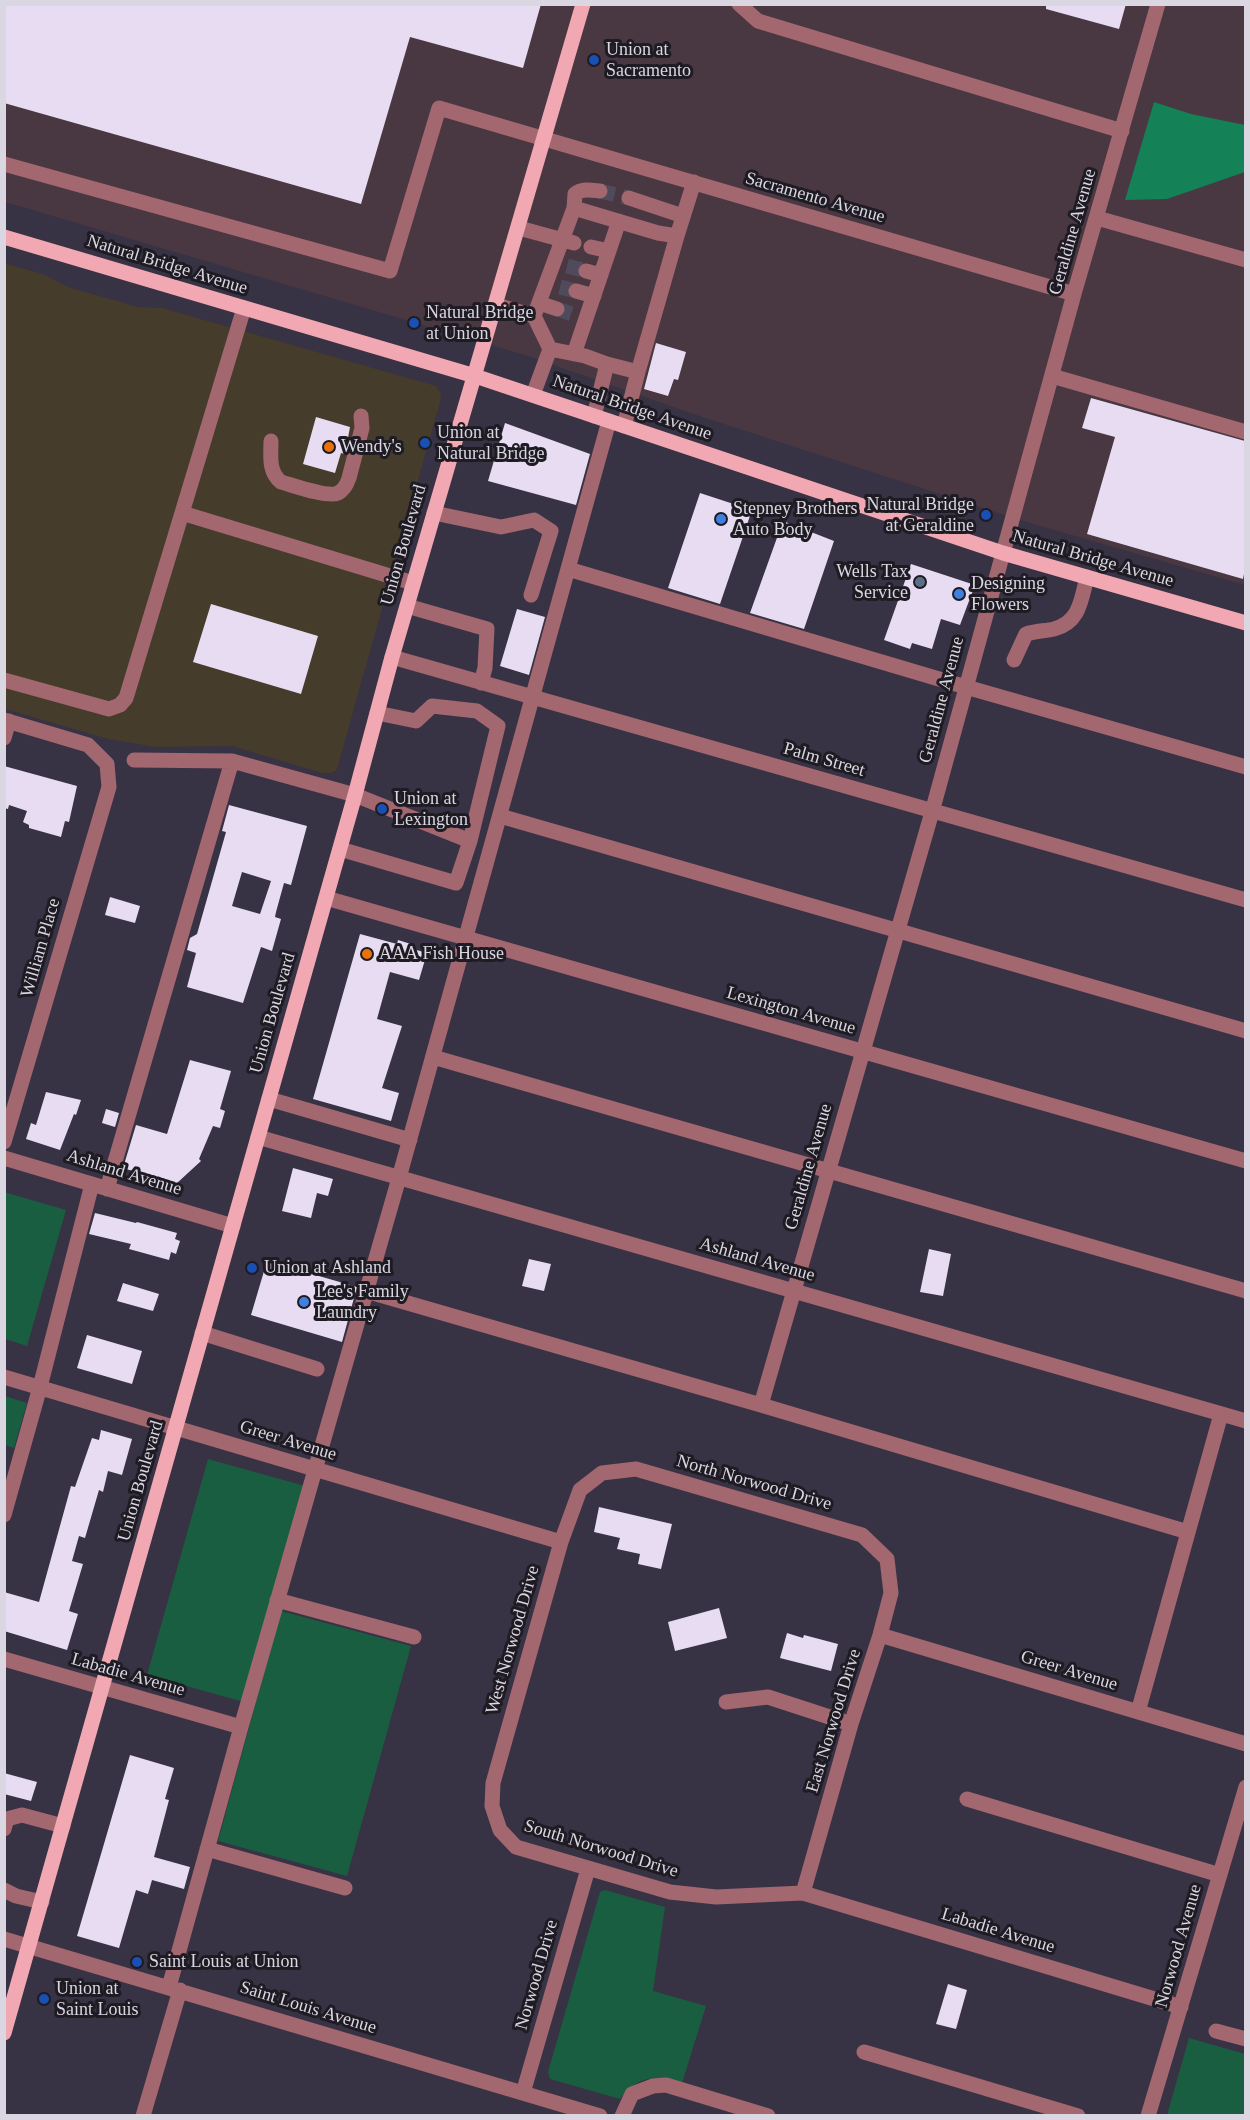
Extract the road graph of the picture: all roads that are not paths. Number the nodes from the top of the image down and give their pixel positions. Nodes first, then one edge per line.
1 (583, 4) edge
2 (739, 4) edge
3 (1158, 4) edge
4 (1122, 131) junction
5 (545, 138) junction
6 (4, 164) edge
7 (694, 182) junction
8 (600, 191) tunnel mouth
9 (629, 198) tunnel mouth
10 (573, 208) junction
11 (683, 216) junction
12 (1097, 218) junction
13 (619, 221) junction
14 (519, 228) junction
15 (677, 236) junction
16 (4, 237) edge
17 (568, 241) junction
18 (591, 247) dead end
19 (609, 251) junction
20 (1245, 260) edge
21 (576, 291) tunnel mouth
22 (1074, 294) junction
23 (594, 296) junction
24 (496, 305) junction
25 (244, 308) junction
26 (536, 310) junction
27 (572, 314) junction
28 (550, 349) junction
29 (574, 354) junction
30 (607, 364) junction
31 (638, 372) junction
32 (475, 376) junction
33 (1052, 376) junction
34 (532, 395) junction
35 (362, 416) dead end
36 (594, 416) junction
37 (609, 421) junction
38 (624, 426) junction
39 (1245, 432) edge
40 (271, 441) dead end
41 (182, 513) junction
42 (434, 513) junction
43 (1003, 553) junction
44 (568, 569) junction
45 (1087, 577) junction
46 (414, 583) junction
47 (531, 595) dead end
48 (406, 606) junction
49 (1245, 623) edge
50 (392, 657) junction
51 (1014, 660) dead end
52 (4, 680) edge
53 (481, 683) junction
54 (966, 687) junction
55 (533, 697) junction
56 (377, 713) junction
57 (7, 720) edge
58 (4, 738) edge
59 (134, 760) dead end
60 (232, 761) junction
61 (1245, 767) edge
62 (355, 795) junction
63 (932, 812) junction
64 (500, 816) junction
65 (470, 841) junction
66 (340, 849) junction
67 (326, 898) junction
68 (1245, 900) edge
69 (897, 931) junction
70 (466, 938) junction
71 (1245, 1031) edge
72 (862, 1052) junction
73 (433, 1058) junction
74 (269, 1099) junction
75 (258, 1137) junction
76 (410, 1140) junction
77 (4, 1142) edge
78 (4, 1158) edge
79 (1245, 1161) edge
80 (828, 1172) junction
81 (399, 1178) junction
82 (92, 1184) junction
83 (107, 1189) junction
84 (233, 1227) junction
85 (794, 1291) junction
86 (1245, 1291) edge
87 (366, 1292) junction
88 (202, 1334) junction
89 (316, 1369) dead end
90 (4, 1377) edge
91 (40, 1387) junction
92 (761, 1405) junction
93 (1221, 1414) junction
94 (1245, 1421) edge
95 (176, 1426) junction
96 (314, 1470) junction
97 (602, 1473) joint
98 (4, 1515) edge
99 (1188, 1532) junction
100 (561, 1542) junction
101 (886, 1559) joint
102 (277, 1600) junction
103 (880, 1635) junction
104 (414, 1637) dead end
105 (4, 1659) edge
106 (102, 1689) junction
107 (726, 1702) dead end
108 (1138, 1712) junction
109 (851, 1724) junction
110 (241, 1727) junction
111 (1245, 1744) edge
112 (1244, 1796) edge
113 (967, 1799) dead end
114 (63, 1826) junction
115 (4, 1829) edge
116 (500, 1830) joint
117 (207, 1849) junction
118 (588, 1869) junction
119 (1220, 1875) junction
120 (345, 1888) dead end
121 (4, 1890) edge
122 (803, 1893) junction
123 (42, 1902) junction
124 (4, 1939) edge
125 (29, 1946) junction
126 (175, 1989) junction
127 (1181, 2007) junction
128 (1216, 2031) dead end
129 (4, 2033) edge
130 (1245, 2039) edge
131 (864, 2052) dead end
132 (523, 2093) junction
133 (143, 2115) edge
134 (600, 2115) edge
135 (622, 2115) edge
136 (768, 2115) edge
137 (1078, 2115) edge
138 (1148, 2115) edge

1 - 5 main road, Union Boulevard
2 - 4 street
3 - 4 street, Geraldine Avenue
4 - 12 street, Geraldine Avenue
5 - 6 street, Sacramento Avenue
5 - 7 street, Sacramento Avenue
5 - 14 main road, Union Boulevard
7 - 11 street
7 - 22 street, Sacramento Avenue
8 - 10 street
9 - 11 street
10 - 13 street
10 - 17 street
11 - 15 street
12 - 20 street
12 - 22 street, Geraldine Avenue
13 - 15 street
13 - 19 street
14 - 17 street
14 - 24 main road, Union Boulevard
15 - 31 street
16 - 25 main road, Natural Bridge Avenue
17 - 26 street
18 - 19 street
19 - 23 street
21 - 23 street
22 - 33 street, Geraldine Avenue
23 - 27 street
24 - 26 street
24 - 32 main road, Union Boulevard
25 - 32 main road, Natural Bridge Avenue
25 - 41 street
26 - 27 street
26 - 28 street
27 - 29 street
28 - 29 street
28 - 34 street
29 - 30 street
30 - 31 street
30 - 36 street
31 - 38 street
32 - 34 main road, Natural Bridge Avenue
32 - 42 main road, Union Boulevard
33 - 39 street
33 - 43 street, Geraldine Avenue
34 - 36 main road, Natural Bridge Avenue
35 - 40 street
36 - 37 main road, Natural Bridge Avenue
37 - 38 main road, Natural Bridge Avenue
37 - 44 street
38 - 43 main road, Natural Bridge Avenue
41 - 46 street
41 - 52 street
42 - 46 main road, Union Boulevard
42 - 47 street
43 - 45 main road, Natural Bridge Avenue
43 - 54 street, Geraldine Avenue
44 - 54 street
44 - 55 street
45 - 49 main road, Natural Bridge Avenue
45 - 51 street
46 - 48 main road, Union Boulevard
48 - 50 main road, Union Boulevard
48 - 53 street
50 - 53 street, Palm Street
50 - 56 main road, Union Boulevard
53 - 55 street, Palm Street
54 - 61 street
54 - 63 street, Geraldine Avenue
55 - 63 street, Palm Street
55 - 64 street
56 - 62 main road, Union Boulevard
56 - 65 street
57 - 58 street
57 - 77 street, William Place
59 - 60 street
60 - 62 street
60 - 83 street
62 - 65 street
62 - 66 main road, Union Boulevard
63 - 68 street, Palm Street
63 - 69 street, Geraldine Avenue
64 - 69 street
64 - 70 street
65 - 66 street
66 - 67 main road, Union Boulevard
67 - 70 street, Lexington Avenue
67 - 74 main road, Union Boulevard
69 - 71 street
69 - 72 street, Geraldine Avenue
70 - 72 street, Lexington Avenue
70 - 73 street
72 - 79 street, Lexington Avenue
72 - 80 street, Geraldine Avenue
73 - 76 street
73 - 80 street
74 - 75 main road, Union Boulevard
74 - 76 street
75 - 81 street, Ashland Avenue
75 - 84 main road, Union Boulevard
76 - 81 street
78 - 82 street, Ashland Avenue
80 - 85 street, Geraldine Avenue
80 - 86 street
81 - 85 street, Ashland Avenue
81 - 87 street
82 - 83 street, Ashland Avenue
82 - 91 street
83 - 84 street, Ashland Avenue
84 - 88 main road, Union Boulevard
85 - 92 street, Geraldine Avenue
85 - 93 street, Ashland Avenue
87 - 92 street
87 - 96 street
88 - 89 street
88 - 95 main road, Union Boulevard
90 - 91 street, Greer Avenue
91 - 95 street, Greer Avenue
91 - 98 street
92 - 99 street
93 - 94 street, Ashland Avenue
93 - 99 street
95 - 96 street, Greer Avenue
95 - 106 main road, Union Boulevard
96 - 100 street, Greer Avenue
96 - 102 street
97 - 100 street, West Norwood Drive
97 - 101 street, North Norwood Drive
99 - 108 street
100 - 116 street, West Norwood Drive
101 - 103 street, East Norwood Drive
102 - 104 street
102 - 110 street
103 - 108 street, Greer Avenue
103 - 109 street, East Norwood Drive
105 - 106 street, Labadie Avenue
106 - 110 street, Labadie Avenue
106 - 114 main road, Union Boulevard
107 - 109 street
108 - 111 street, Greer Avenue
109 - 122 street, East Norwood Drive
110 - 117 street
112 - 119 street, Norwood Avenue
113 - 119 street
114 - 115 street
114 - 123 main road, Union Boulevard
116 - 118 street, South Norwood Drive
117 - 120 street
117 - 126 street
118 - 122 street, South Norwood Drive
118 - 132 street, Norwood Drive
119 - 127 street, Norwood Avenue
121 - 123 street
122 - 127 street, Labadie Avenue
123 - 125 main road, Union Boulevard
124 - 125 street, Saint Louis Avenue
125 - 126 street, Saint Louis Avenue
125 - 129 main road, Union Boulevard
126 - 132 street, Saint Louis Avenue
126 - 133 street
127 - 138 street, Norwood Avenue
128 - 130 street
131 - 137 street
132 - 134 street, Saint Louis Avenue
135 - 136 street

